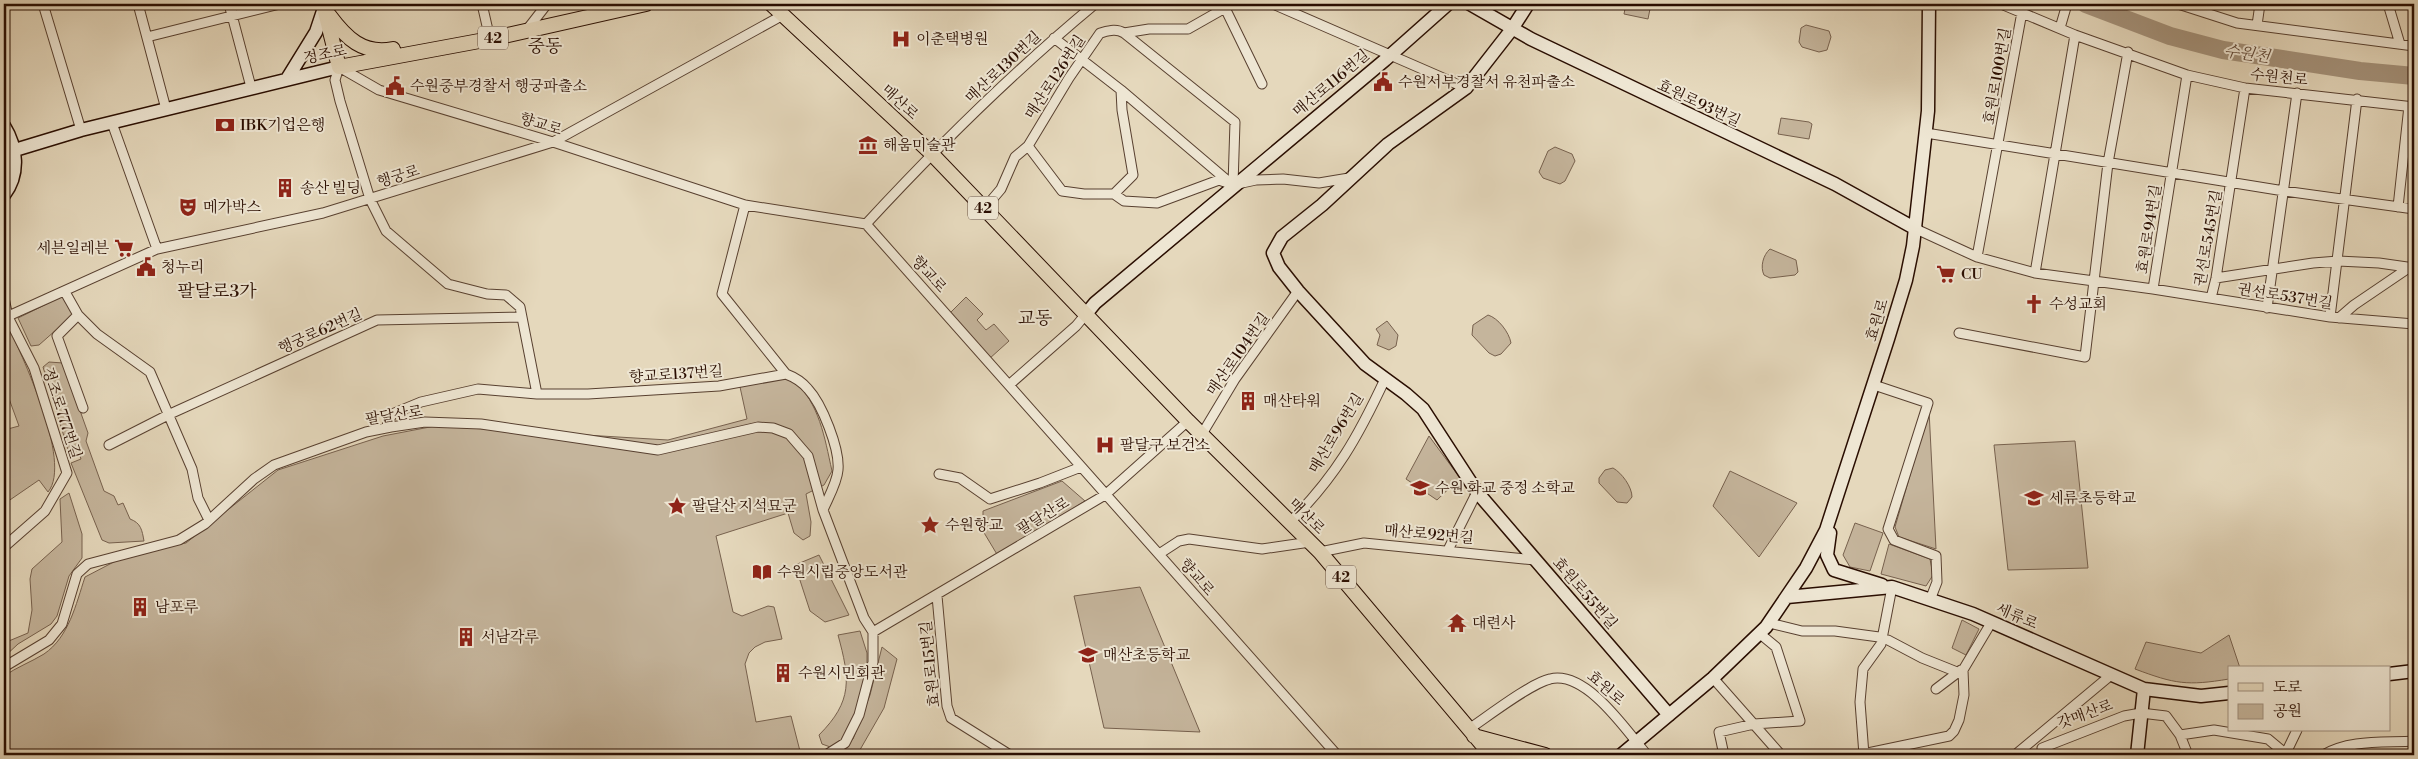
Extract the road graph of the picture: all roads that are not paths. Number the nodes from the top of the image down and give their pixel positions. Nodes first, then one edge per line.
1 (43, 4) edge
2 (138, 4) edge
3 (229, 4) edge
4 (280, 4) edge
5 (482, 4) edge
6 (547, 4) edge
7 (646, 4) edge
8 (771, 4) edge
9 (1095, 4) edge
10 (1273, 4) edge
11 (1448, 4) edge
12 (1470, 4) edge
13 (1528, 4) edge
14 (1929, 4) edge
15 (2001, 4) edge
16 (2067, 4) edge
17 (2178, 4) edge
18 (2260, 4) edge
19 (2388, 4) edge
20 (323, 6) edge
21 (1226, 6) edge
22 (2022, 12) junction
23 (232, 16) junction
24 (783, 16) junction
25 (2257, 25) junction
26 (2060, 28) junction
27 (1512, 29) junction
28 (526, 30) junction
29 (1124, 33) junction
30 (2075, 35) junction
31 (147, 37) junction
32 (490, 38) junction
33 (1054, 38) junction
34 (2400, 44) junction
35 (2414, 46) edge
36 (420, 52) junction
37 (2128, 52) junction
38 (1392, 54) junction
39 (1083, 60) junction
40 (339, 67) junction
41 (2187, 75) junction
42 (286, 79) junction
43 (1262, 84) dead end
44 (251, 87) junction
45 (1466, 88) junction
46 (2245, 88) junction
47 (1122, 90) junction
48 (2297, 93) junction
49 (2357, 99) junction
50 (2412, 107) edge
51 (166, 109) junction
52 (112, 124) junction
53 (4, 126) edge
54 (80, 130) junction
55 (1926, 133) junction
56 (553, 142) junction
57 (1999, 145) junction
58 (1028, 146) junction
59 (15, 150) junction
60 (931, 153) junction
61 (2056, 154) junction
62 (2108, 163) junction
63 (2172, 173) junction
64 (1349, 178) junction
65 (2231, 183) junction
66 (1233, 185) junction
67 (2284, 191) junction
68 (1114, 194) junction
69 (4, 195) edge
70 (370, 199) junction
71 (2344, 199) junction
72 (746, 204) junction
73 (2398, 207) junction
74 (984, 209) junction
75 (2414, 209) edge
76 (866, 224) junction
77 (1916, 230) junction
78 (157, 249) junction
79 (1977, 257) junction
80 (2338, 261) junction
81 (2412, 268) edge
82 (2272, 271) junction
83 (2035, 273) junction
84 (2216, 278) junction
85 (2093, 281) junction
86 (2153, 288) junction
87 (1298, 291) junction
88 (65, 292) junction
89 (4, 298) edge
90 (2212, 298) junction
91 (2267, 308) junction
92 (1086, 314) junction
93 (78, 316) junction
94 (6, 317) edge
95 (522, 317) junction
96 (2334, 318) junction
97 (2414, 324) edge
98 (1958, 333) dead end
99 (786, 374) junction
100 (1385, 379) junction
101 (1009, 385) junction
102 (1874, 385) junction
103 (537, 394) junction
104 (83, 408) dead end
105 (170, 414) junction
106 (1188, 421) junction
107 (386, 428) junction
108 (1202, 434) junction
109 (109, 445) dead end
110 (1081, 467) junction
111 (939, 474) dead end
112 (1477, 492) junction
113 (1105, 495) junction
114 (823, 510) junction
115 (1832, 515) junction
116 (209, 520) junction
117 (1290, 522) junction
118 (1310, 542) junction
119 (4, 547) edge
120 (1448, 550) junction
121 (1320, 552) junction
122 (1159, 554) junction
123 (1535, 560) junction
124 (1888, 586) junction
125 (937, 596) junction
126 (1787, 597) junction
127 (1930, 600) junction
128 (1769, 623) junction
129 (1992, 623) junction
130 (872, 632) junction
131 (1759, 633) junction
132 (1878, 637) dead end
133 (1888, 640) dead end
134 (4, 667) edge
135 (1960, 671) junction
136 (2414, 671) edge
137 (2390, 674) edge
138 (2111, 675) junction
139 (1713, 678) junction
140 (1936, 688) dead end
141 (2144, 689) junction
142 (2228, 693) edge
143 (2141, 713) junction
144 (1669, 715) junction
145 (1754, 724) junction
146 (1471, 732) junction
147 (2041, 732) junction
148 (2228, 732) edge
149 (2232, 732) edge
150 (2296, 732) edge
151 (2180, 736) junction
152 (2414, 741) edge
153 (1636, 742) junction
154 (2041, 751) edge
155 (1864, 754) edge
156 (826, 755) edge
157 (1010, 755) edge
158 (1337, 755) edge
159 (1482, 755) edge
160 (1491, 755) edge
161 (1545, 755) edge
162 (1621, 755) edge
163 (1647, 755) edge
164 (1724, 755) edge
165 (1781, 755) edge
166 (2015, 755) edge
167 (2137, 755) edge
168 (2188, 755) edge
169 (2287, 755) edge
170 (2323, 755) edge

1 - 54 street
2 - 31 street
3 - 23 street
4 - 23 street
5 - 32 street
6 - 28 street
7 - 28 main road, 정조로 / 42
8 - 24 main road, 매산로 / 42
9 - 33 street, 매산로130번길
10 - 38 street
11 - 38 street, 매산로116번길
12 - 27 street, 효원로93번길
13 - 27 street
14 - 55 street, 효원로
15 - 22 street, 수원천로
16 - 26 street
17 - 25 street
18 - 25 street
19 - 34 street
20 - 36 main road
20 - 40 main road
20 - 42 street
21 - 29 street, 매산로126번길
21 - 43 street
22 - 26 street, 수원천로
22 - 57 street, 효원로100번길
23 - 31 street
23 - 44 street
24 - 56 street, 행궁로
24 - 60 main road, 매산로 / 42
25 - 34 street
26 - 30 street, 수원천로
27 - 45 street
27 - 77 street, 효원로93번길
28 - 32 main road, 정조로 / 42
29 - 39 street, 매산로126번길
29 - 66 street
30 - 37 street, 수원천로
30 - 61 street
31 - 51 street
32 - 36 main road, 정조로 / 42
33 - 39 street
33 - 60 street, 매산로130번길
34 - 35 street
36 - 40 main road, 정조로 / 42
37 - 41 street, 수원천로
37 - 62 street
38 - 45 street
38 - 66 street, 매산로116번길
39 - 47 street
39 - 58 street, 매산로126번길
40 - 42 street, 정조로
40 - 56 street, 향교로
40 - 70 street
41 - 46 street, 수원천로
41 - 63 street
42 - 44 street, 정조로
44 - 51 street, 정조로
45 - 64 street
46 - 48 street, 수원천로
46 - 65 street, 권선로545번길
47 - 66 street
47 - 68 street
48 - 49 street, 수원천로
48 - 67 street
49 - 50 street, 수원천로
49 - 71 street
50 - 73 street
51 - 52 street, 정조로
52 - 54 street, 정조로
52 - 78 street
53 - 59 street
54 - 59 street, 정조로
55 - 57 street, 효원로100번길
55 - 77 street, 효원로
56 - 70 street, 행궁로
56 - 72 street, 향교로
57 - 61 street, 효원로100번길
57 - 79 street
58 - 68 street
58 - 74 street, 매산로126번길
59 - 69 street
60 - 74 main road, 매산로 / 42
60 - 76 street, 매산로130번길
61 - 62 street, 효원로100번길
61 - 83 street
62 - 63 street, 효원로100번길
62 - 85 street
63 - 65 street, 권선로545번길
63 - 86 street, 효원로94번길
64 - 66 street, 매산로116번길
64 - 87 street
65 - 67 street, 권선로545번길
65 - 84 street, 권선로545번길
66 - 68 street, 매산로116번길
66 - 92 street, 매산로116번길
67 - 71 street, 권선로545번길
67 - 82 street
70 - 78 street, 행궁로
70 - 95 street
71 - 73 street, 권선로545번길
71 - 80 street
72 - 76 street, 향교로
72 - 99 street
73 - 75 street, 권선로545번길
74 - 92 main road, 매산로 / 42
76 - 101 street, 향교로
77 - 79 street, 효원로94번길
77 - 102 street, 효원로
78 - 88 street, 행궁로
79 - 83 street, 효원로94번길
80 - 81 street, 권선로537번길
80 - 82 street, 권선로537번길
80 - 96 street
81 - 96 street
82 - 84 street, 권선로537번길
82 - 91 street
83 - 85 street, 효원로94번길
84 - 90 street, 권선로545번길
85 - 86 street, 효원로94번길
85 - 98 street
86 - 90 street, 권선로537번길
87 - 100 street
87 - 108 street, 매산로104번길
88 - 93 street
88 - 94 street, 행궁로
89 - 94 street, 정조로777번길
90 - 91 street, 권선로537번길
91 - 96 street, 권선로537번길
92 - 101 street
92 - 106 main road, 매산로 / 42
93 - 104 street
93 - 105 street
94 - 119 street, 정조로777번길
95 - 103 street
95 - 105 street, 행궁로62번길
96 - 97 street, 권선로537번길
99 - 103 street, 향교로137번길
99 - 114 street
100 - 112 street
100 - 117 street, 매산로96번길
101 - 110 street, 향교로
102 - 115 street, 효원로
102 - 127 street
103 - 107 street, 향교로137번길
105 - 109 street, 행궁로62번길
105 - 116 street
106 - 108 main road, 매산로 / 42
106 - 113 street, 팔달산로
107 - 114 street, 팔달산로
107 - 116 street, 팔달산로
108 - 117 main road, 매산로 / 42
110 - 111 street
110 - 113 street, 향교로
112 - 120 street
112 - 123 street, 효원로55번길
113 - 122 street, 향교로
113 - 125 street, 팔달산로
114 - 130 street, 팔달산로
115 - 124 street
115 - 126 street, 효원로
116 - 134 street, 팔달산로
117 - 118 main road, 매산로 / 42
118 - 121 main road, 매산로 / 42
118 - 122 street
120 - 121 street, 매산로92번길
120 - 123 street, 매산로92번길
121 - 146 main road, 매산로 / 42
122 - 158 street, 향교로
123 - 144 street, 효원로55번길
124 - 126 street, 세류로
124 - 127 street, 세류로
124 - 155 street
125 - 130 street, 팔달산로
125 - 157 street, 효원로15번길
126 - 128 street, 효원로
127 - 129 street, 세류로
128 - 131 street, 효원로
128 - 132 street
129 - 135 street
129 - 138 street, 세류로
130 - 156 street, 팔달산로
131 - 139 street, 효원로
131 - 145 street
133 - 135 street
135 - 140 street
135 - 155 street
136 - 137 street
138 - 141 street, 세류로
138 - 147 street
139 - 144 street, 효원로
139 - 145 street
141 - 142 street, 세류로
141 - 143 street
143 - 151 street
143 - 154 street, 갓매산로
143 - 167 street
144 - 153 street, 효원로
145 - 164 street
145 - 165 street
146 - 153 street, 효원로
146 - 159 main road
146 - 160 main road, 매산로 / 42
146 - 161 main road
147 - 154 street
147 - 166 street
148 - 151 street
149 - 169 street
150 - 169 street
151 - 168 street
152 - 170 street
153 - 162 street, 효원로
153 - 163 street

